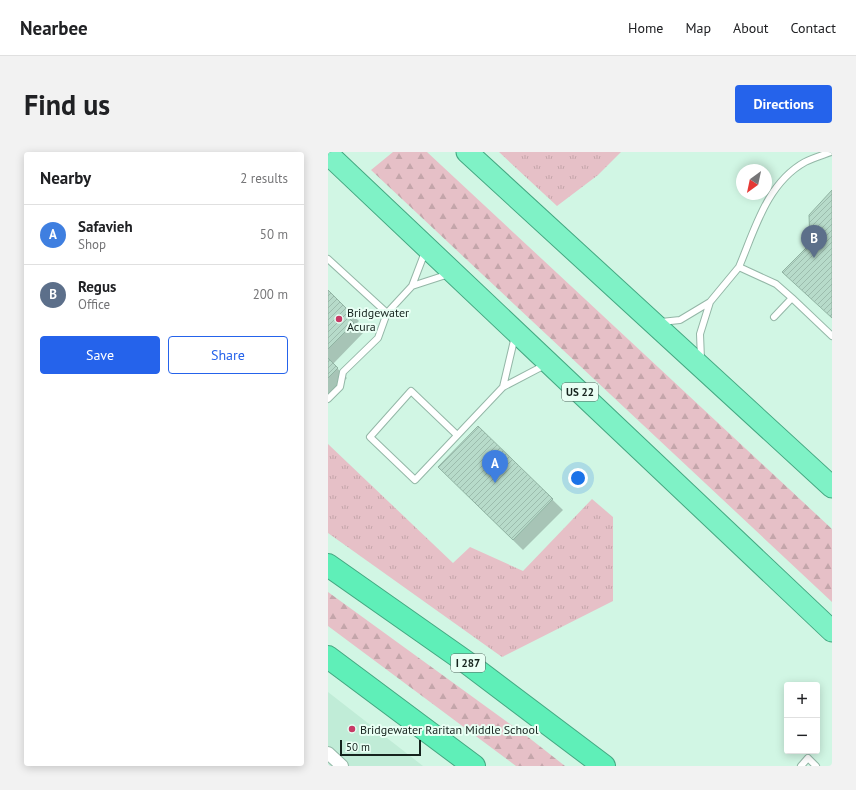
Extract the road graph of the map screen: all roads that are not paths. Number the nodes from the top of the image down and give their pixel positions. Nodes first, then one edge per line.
1 (467, 152) edge
2 (832, 152) edge
3 (328, 154) edge
4 (328, 167) edge
5 (384, 207) junction
6 (427, 247) junction
7 (328, 259) edge
8 (738, 267) junction
9 (454, 273) junction
10 (412, 286) junction
11 (792, 298) junction
12 (710, 302) junction
13 (387, 313) junction
14 (774, 318) dead end
15 (652, 322) junction
16 (516, 331) junction
17 (832, 336) edge
18 (549, 363) junction
19 (701, 367) junction
20 (503, 386) junction
21 (328, 399) edge
22 (457, 435) junction
23 (832, 488) edge
24 (328, 565) edge
25 (832, 631) edge
26 (328, 657) edge
27 (328, 753) edge
28 (342, 766) edge
29 (474, 766) edge
30 (604, 766) edge
31 (801, 766) edge
32 (816, 766) edge

1 - 15 highway
2 - 8 lane
3 - 5 highway, US 22
4 - 5 highway
5 - 6 highway, US 22
6 - 9 highway, US 22
6 - 10 lane
7 - 13 lane
8 - 11 lane
8 - 12 lane
9 - 10 lane
9 - 16 highway, US 22
10 - 13 lane
11 - 14 lane
11 - 17 lane
12 - 15 lane
12 - 19 lane
13 - 21 lane
15 - 19 highway
16 - 18 highway, US 22
16 - 20 lane
18 - 20 lane
18 - 25 highway, US 22
19 - 23 highway
20 - 22 lane
22 - 22 lane
24 - 30 highway, I 287
26 - 29 highway
27 - 28 street
31 - 32 lane

